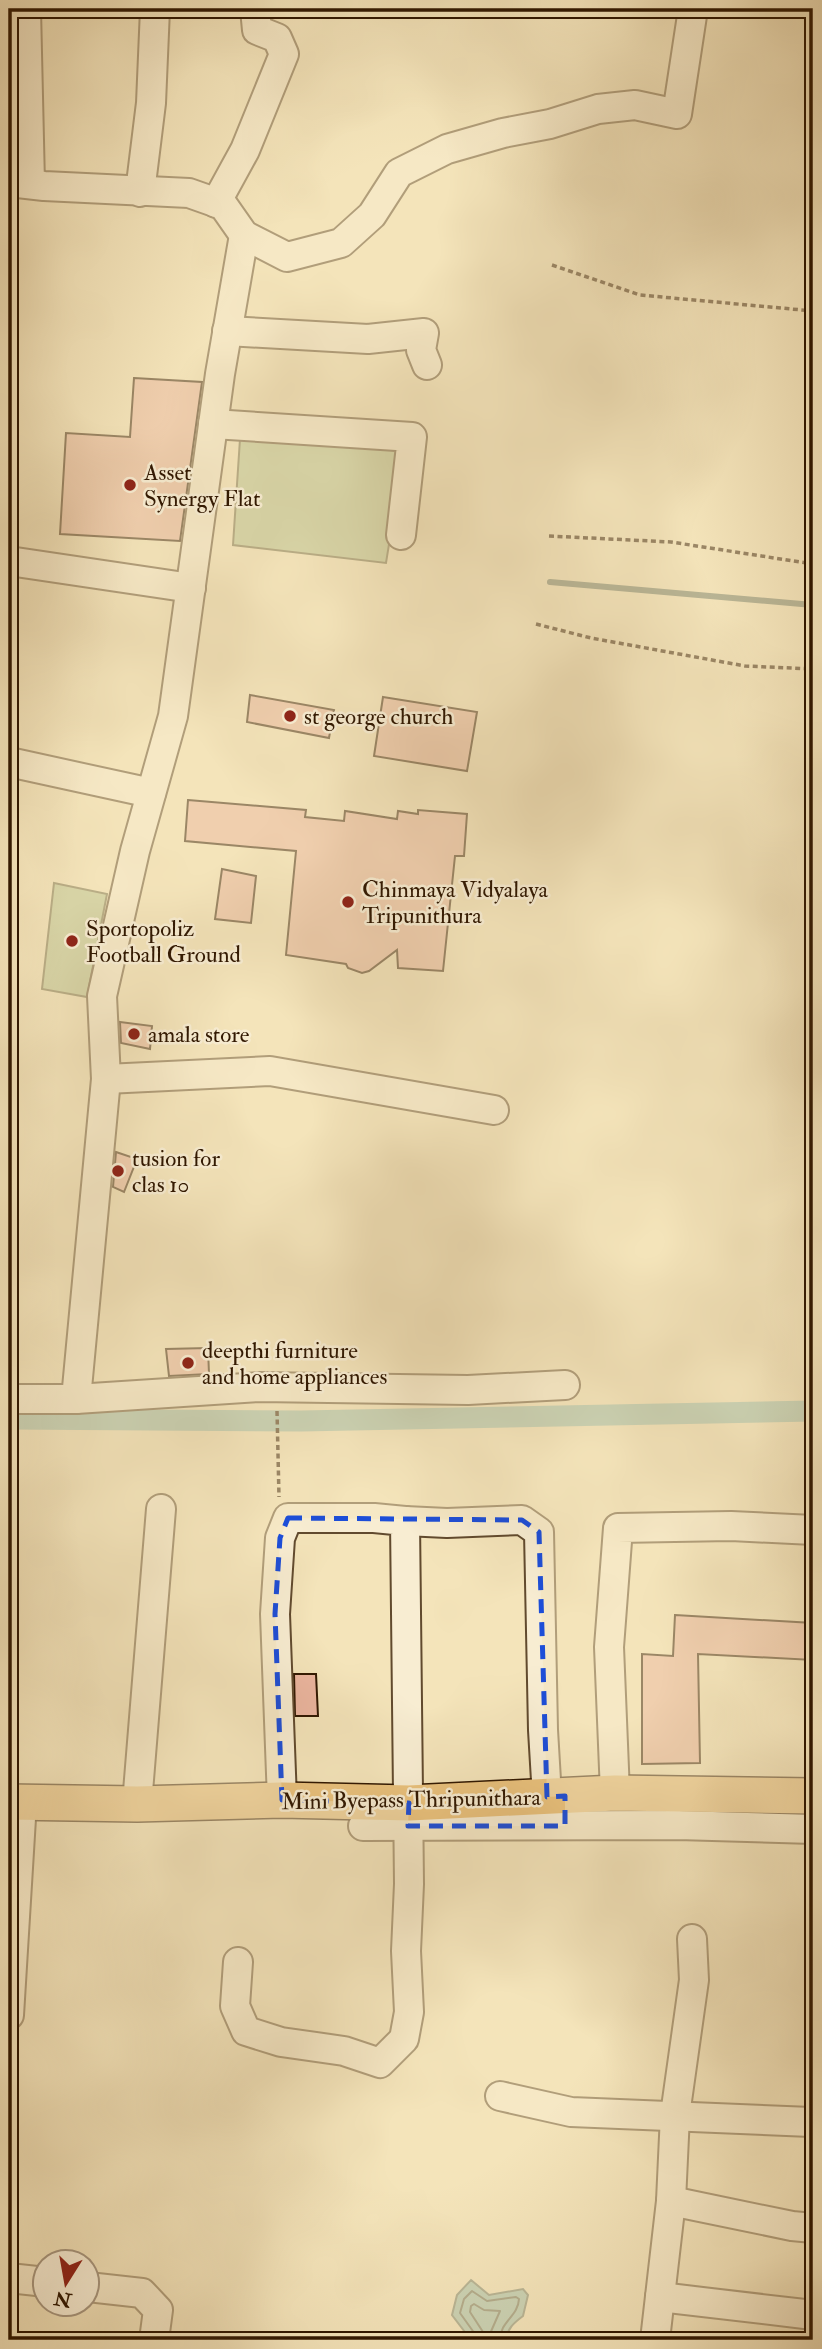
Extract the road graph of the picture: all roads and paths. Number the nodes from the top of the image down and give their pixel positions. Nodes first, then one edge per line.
1 (26, 9) edge
2 (155, 9) edge
3 (255, 9) edge
4 (693, 9) edge
5 (20, 183) edge
6 (140, 192) junction
7 (216, 203) junction
8 (244, 235) junction
9 (552, 265) dead end
10 (813, 311) edge
11 (227, 331) junction
12 (427, 365) dead end
13 (213, 424) junction
14 (401, 535) dead end
15 (549, 536) dead end
16 (9, 561) edge
17 (813, 564) edge
18 (191, 588) junction
19 (536, 624) dead end
20 (813, 669) edge
21 (9, 762) edge
22 (151, 793) junction
23 (106, 1079) junction
24 (494, 1110) dead end
25 (565, 1385) dead end
26 (9, 1399) edge
27 (76, 1399) junction
28 (277, 1401) dead end
29 (278, 1462) dead end
30 (161, 1510) dead end
31 (405, 1521) junction
32 (813, 1530) edge
33 (615, 1793) junction
34 (813, 1796) edge
35 (282, 1800) junction
36 (15, 1802) edge
37 (137, 1804) junction
38 (559, 1806) junction
39 (409, 1815) junction
40 (363, 1826) dead end
41 (813, 1829) edge
42 (692, 1939) dead end
43 (238, 1962) dead end
44 (9, 2015) edge
45 (500, 2096) dead end
46 (676, 2115) junction
47 (811, 2122) dead end
48 (671, 2202) junction
49 (813, 2228) edge
50 (9, 2278) edge
51 (32, 2280) edge
52 (102, 2289) edge
53 (660, 2297) junction
54 (813, 2315) edge
55 (154, 2340) edge
56 (655, 2340) edge

1 - 5 street
2 - 6 street
3 - 7 street
4 - 8 street
5 - 6 street
6 - 7 street
7 - 8 street
8 - 11 street
9 - 10 path
11 - 12 street
11 - 13 street
13 - 14 street
13 - 18 street
15 - 17 path
16 - 18 street
18 - 22 street
19 - 20 path
21 - 22 street
22 - 23 street
23 - 24 street
23 - 27 street
25 - 27 street
26 - 27 street
28 - 29 path
30 - 37 street
31 - 35 street
31 - 38 street
31 - 39 street
32 - 33 street
33 - 34 main road, Mini Byepass Thripunithara
33 - 38 main road, Mini Byepass Thripunithara
35 - 37 main road, Mini Byepass Thripunithara
35 - 39 main road, Mini Byepass Thripunithara
36 - 37 main road, Mini Byepass Thripunithara
36 - 44 street
38 - 39 main road, Mini Byepass Thripunithara
38 - 41 street
39 - 40 street
39 - 43 street
42 - 46 street
45 - 46 street
46 - 47 street
46 - 48 street
48 - 49 street
48 - 53 street
50 - 51 street
52 - 55 street
53 - 54 street
53 - 56 street

